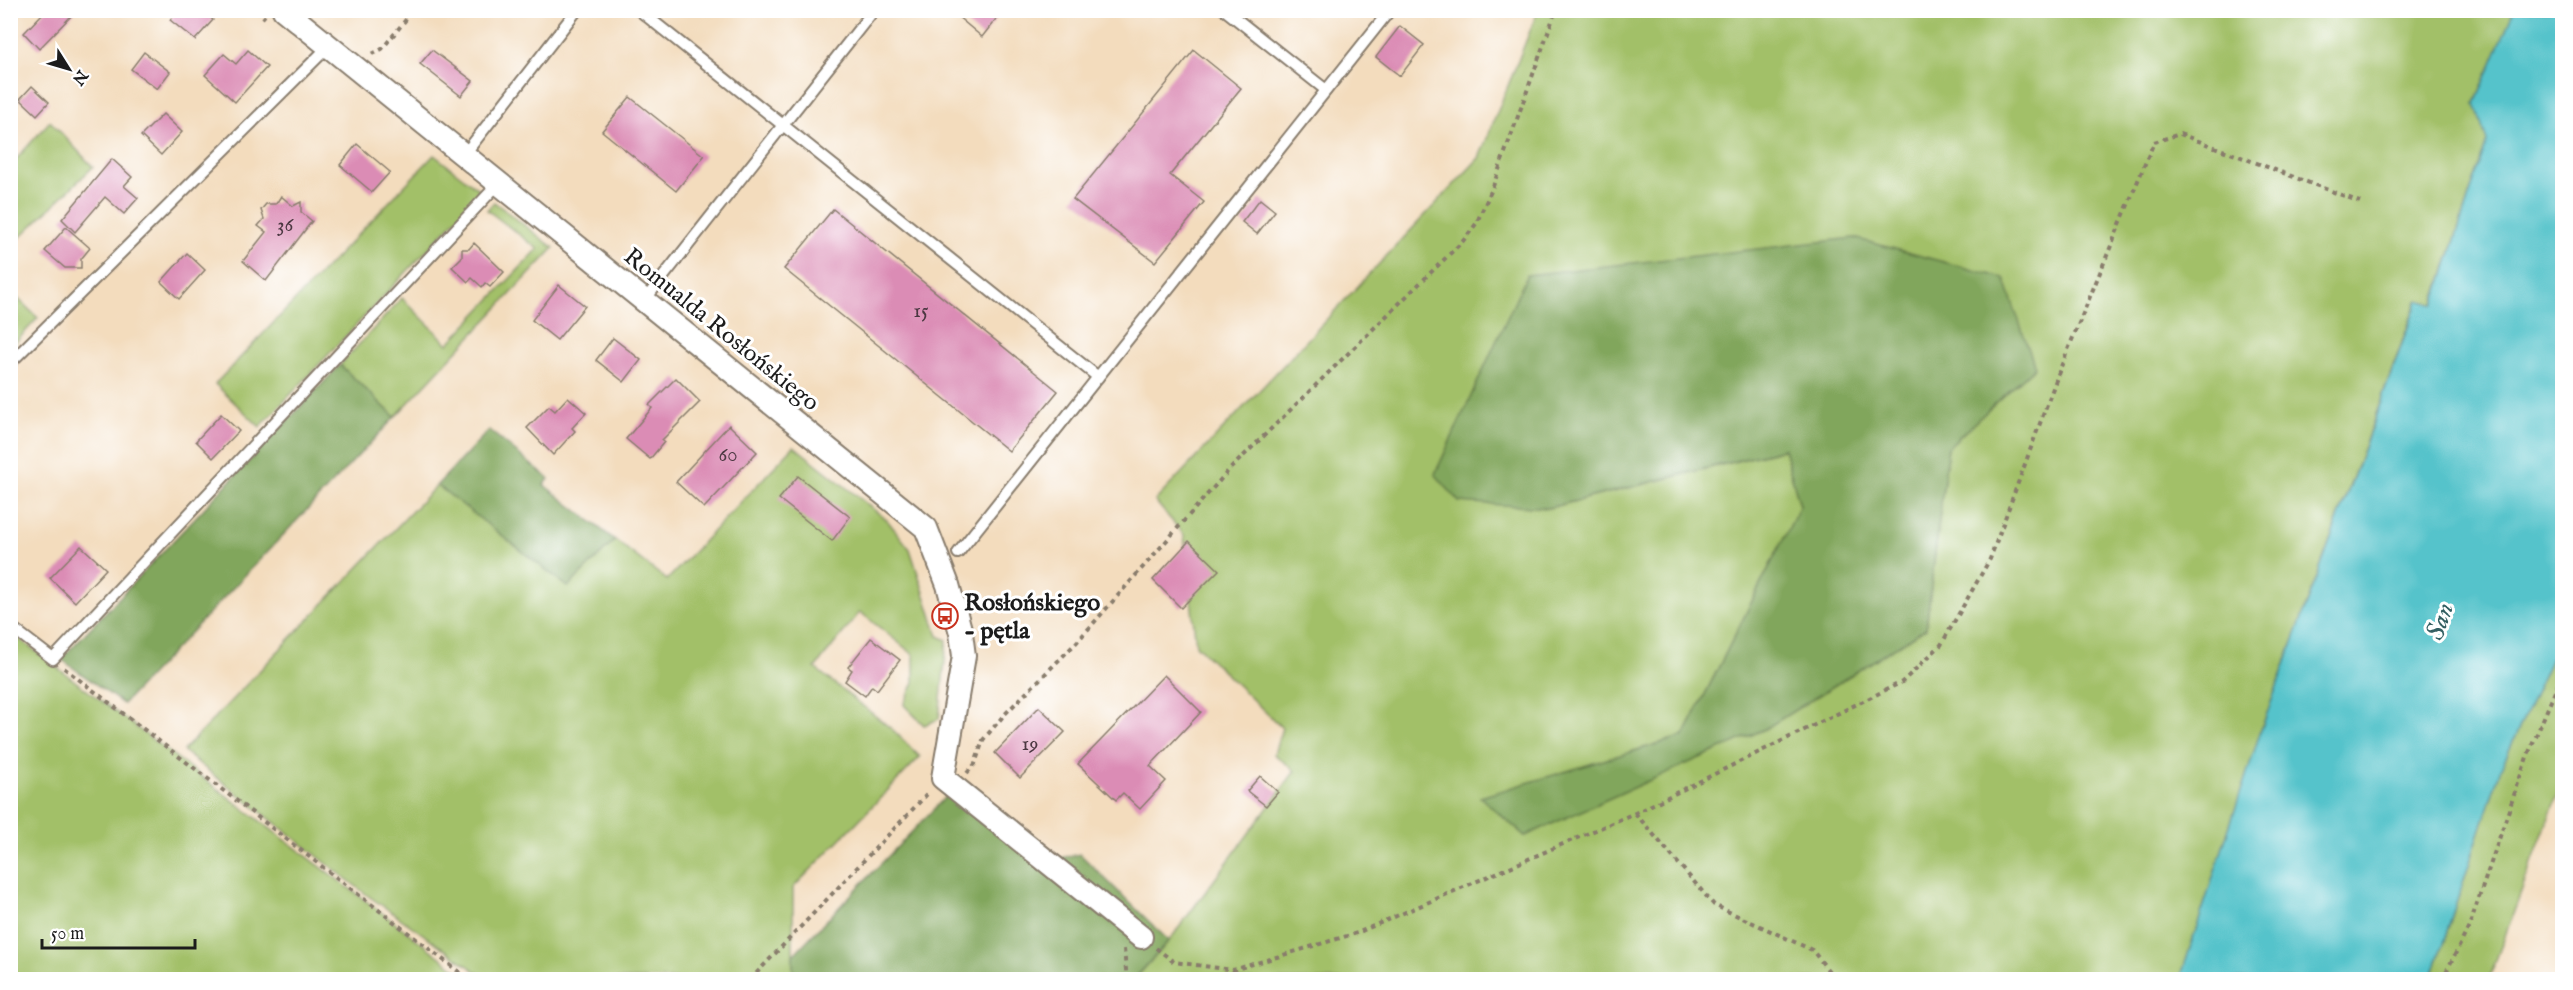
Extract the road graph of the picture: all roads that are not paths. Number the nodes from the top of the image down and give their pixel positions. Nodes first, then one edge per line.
1 (284, 10) edge
2 (578, 10) edge
3 (639, 10) edge
4 (874, 10) edge
5 (1225, 10) edge
6 (1390, 10) edge
7 (328, 47) junction
8 (1326, 90) junction
9 (783, 126) junction
10 (464, 155) junction
11 (499, 183) junction
12 (644, 301) junction
13 (10, 363) edge
14 (1098, 377) junction
15 (958, 553) dead end
16 (10, 626) edge
17 (1132, 941) road end

1 - 7 street, Romualda Rosłońskiego
2 - 10 lane
3 - 9 lane
4 - 9 lane
5 - 8 lane
6 - 8 lane
7 - 10 street, Romualda Rosłońskiego
7 - 13 lane
8 - 14 lane
9 - 12 lane
9 - 14 lane
10 - 11 street, Romualda Rosłońskiego
11 - 12 street, Romualda Rosłońskiego
11 - 16 lane
12 - 17 street, Romualda Rosłońskiego
14 - 15 lane

